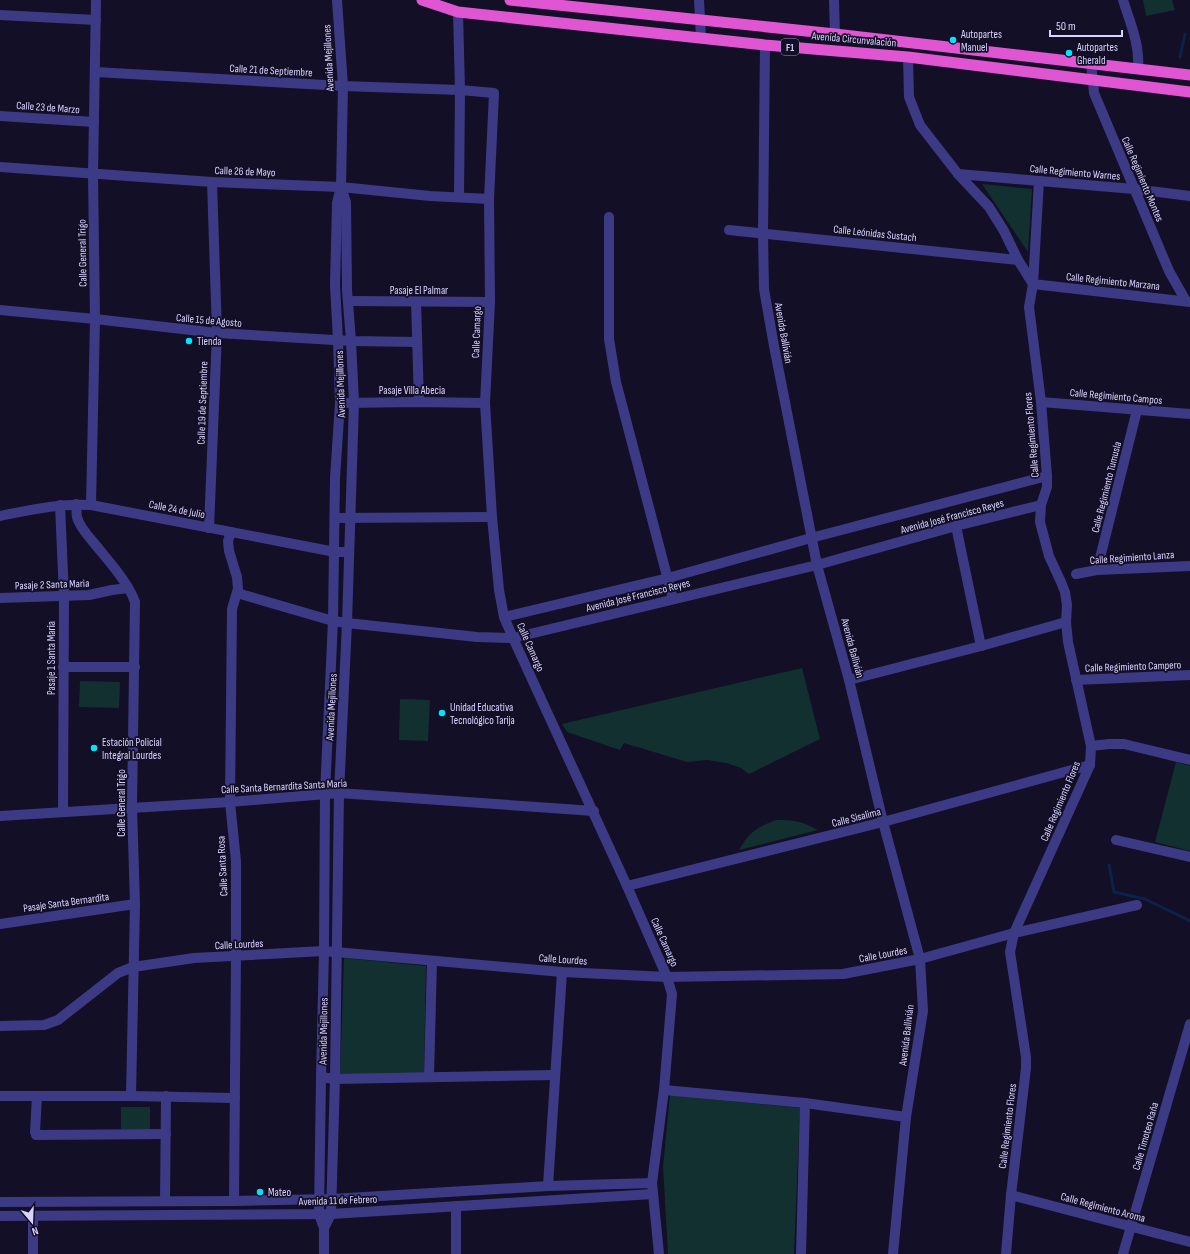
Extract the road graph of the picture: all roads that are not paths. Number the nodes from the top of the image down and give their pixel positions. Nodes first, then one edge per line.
1 (96, 0) edge
2 (337, 0) edge
3 (422, 0) edge
4 (510, 0) edge
5 (699, 0) edge
6 (834, 0) edge
7 (1123, 0) edge
8 (584, 4) edge
9 (458, 12) junction
10 (0, 15) edge
11 (96, 20) junction
12 (700, 20) junction
13 (835, 34) junction
14 (701, 37) junction
15 (765, 45) junction
16 (908, 57) junction
17 (1091, 63) junction
18 (1138, 68) junction
19 (95, 72) junction
20 (1190, 75) edge
21 (1093, 79) junction
22 (343, 86) junction
23 (460, 90) junction
24 (1190, 92) edge
25 (494, 93) joint
26 (0, 116) edge
27 (94, 122) junction
28 (0, 167) edge
29 (93, 174) junction
30 (958, 174) junction
31 (1039, 181) junction
32 (212, 182) junction
33 (341, 187) junction
34 (1134, 189) junction
35 (1190, 196) edge
36 (458, 197) junction
37 (489, 199) junction
38 (609, 217) dead end
39 (729, 230) dead end
40 (763, 233) junction
41 (1018, 260) junction
42 (1033, 284) junction
43 (348, 301) junction
44 (1188, 301) edge
45 (416, 302) junction
46 (490, 302) junction
47 (0, 310) edge
48 (94, 319) junction
49 (217, 334) junction
50 (338, 340) junction
51 (351, 341) junction
52 (417, 342) junction
53 (354, 402) junction
54 (419, 402) junction
55 (1041, 402) junction
56 (340, 403) junction
57 (485, 403) junction
58 (1138, 410) junction
59 (1190, 414) edge
60 (1047, 476) junction
61 (76, 504) junction
62 (60, 505) junction
63 (91, 505) junction
64 (1041, 505) junction
65 (0, 516) edge
66 (492, 517) junction
67 (335, 518) junction
68 (350, 519) junction
69 (956, 526) junction
70 (209, 528) junction
71 (231, 532) junction
72 (811, 538) junction
73 (335, 552) junction
74 (349, 552) junction
75 (817, 565) junction
76 (1190, 566) edge
77 (1097, 570) junction
78 (1076, 574) dead end
79 (668, 578) junction
80 (128, 588) junction
81 (236, 593) junction
82 (64, 596) junction
83 (0, 598) edge
84 (673, 598) junction
85 (504, 616) junction
86 (333, 621) junction
87 (1066, 622) junction
88 (347, 623) junction
89 (513, 638) junction
90 (981, 646) junction
91 (63, 666) junction
92 (135, 667) junction
93 (1190, 675) edge
94 (849, 680) junction
95 (1076, 680) junction
96 (1090, 746) junction
97 (1190, 760) edge
98 (1090, 765) junction
99 (325, 793) junction
100 (339, 793) junction
101 (230, 802) junction
102 (132, 807) junction
103 (594, 811) junction
104 (62, 812) junction
105 (0, 816) edge
106 (883, 822) junction
107 (1116, 840) dead end
108 (1190, 857) edge
109 (627, 886) junction
110 (134, 904) junction
111 (1137, 905) dead end
112 (0, 924) edge
113 (1014, 934) junction
114 (324, 951) junction
115 (336, 953) junction
116 (236, 956) junction
117 (920, 959) junction
118 (432, 961) junction
119 (133, 967) junction
120 (562, 972) junction
121 (667, 977) junction
122 (0, 1026) edge
123 (1190, 1028) edge
124 (555, 1075) junction
125 (321, 1077) junction
126 (429, 1077) junction
127 (335, 1079) junction
128 (664, 1090) junction
129 (0, 1096) edge
130 (37, 1096) junction
131 (131, 1096) junction
132 (166, 1096) junction
133 (235, 1098) junction
134 (805, 1103) junction
135 (906, 1117) junction
136 (166, 1134) junction
137 (652, 1183) junction
138 (548, 1186) junction
139 (653, 1194) junction
140 (1011, 1195) junction
141 (319, 1199) junction
142 (332, 1199) junction
143 (165, 1201) junction
144 (234, 1201) junction
145 (0, 1202) edge
146 (456, 1206) junction
147 (319, 1214) junction
148 (331, 1214) junction
149 (0, 1216) edge
150 (33, 1216) junction
151 (1131, 1227) junction
152 (324, 1228) junction
153 (1190, 1242) edge
154 (33, 1254) edge
155 (324, 1254) edge
156 (456, 1254) edge
157 (659, 1254) edge
158 (801, 1254) edge
159 (893, 1254) edge
160 (1006, 1254) edge
161 (1123, 1254) edge

1 - 11 street, Calle General Trigo
2 - 22 street, Avenida Mejillones
3 - 9 highway, Avenida Circunvalación / F1
4 - 8 highway, Avenida Circunvalación / F1
5 - 12 street
6 - 13 street
7 - 18 street
8 - 12 highway, Avenida Circunvalación / F1
9 - 14 highway, Avenida Circunvalación / F1
9 - 23 street
10 - 11 street
11 - 19 street, Calle General Trigo
12 - 13 highway, Avenida Circunvalación / F1
12 - 14 street
13 - 17 highway, Avenida Circunvalación / F1
14 - 15 highway, Avenida Circunvalación / F1
15 - 16 highway, Avenida Circunvalación / F1
15 - 40 street, Avenida Ballivián
16 - 21 highway, Avenida Circunvalación / F1
16 - 30 street
17 - 18 highway, Avenida Circunvalación / F1
17 - 21 street, Calle Regimiento Montes
18 - 20 highway, Avenida Circunvalación / F1
19 - 22 street, Calle 21 de Septiembre
19 - 27 street, Calle General Trigo
21 - 24 highway, Avenida Circunvalación / F1
21 - 34 street, Calle Regimiento Montes
22 - 23 street, Calle 21 de Septiembre
22 - 33 street, Avenida Mejillones
23 - 25 street, Calle 21 de Septiembre
23 - 36 street
25 - 37 street, Calle Camargo
26 - 27 street, Calle 23 de Marzo
27 - 29 street, Calle General Trigo
28 - 29 street, Calle 26 de Mayo
29 - 32 street, Calle 26 de Mayo
29 - 48 street, Calle General Trigo
30 - 31 street, Calle Regimiento Warnes
30 - 41 street
31 - 34 street, Calle Regimiento Warnes
31 - 42 street, Calle Regimiento Flores
32 - 33 street, Calle 26 de Mayo
32 - 49 street, Calle 19 de Septiembre
33 - 36 street, Calle 26 de Mayo
33 - 43 street, Avenida Mejillones
33 - 50 street, Avenida Mejillones
34 - 35 street, Calle Regimiento Warnes
34 - 44 street, Calle Regimiento Montes
36 - 37 street, Calle 26 de Mayo
37 - 46 street, Calle Camargo
38 - 79 street
39 - 40 street, Calle Leónidas Sustach
40 - 41 street, Calle Leónidas Sustach
40 - 72 street, Avenida Ballivián
41 - 42 street
42 - 44 street, Calle Regimiento Marzana
42 - 55 street, Calle Regimiento Flores
43 - 45 street, Pasaje El Palmar
43 - 51 street, Avenida Mejillones
45 - 46 street, Pasaje El Palmar
45 - 52 street
46 - 57 street, Calle Camargo
47 - 48 street, Calle 15 de Agosto
48 - 49 street, Calle 15 de Agosto
48 - 63 street, Calle General Trigo
49 - 50 street, Calle 15 de Agosto
49 - 70 street, Calle 19 de Septiembre
50 - 51 street, Calle 15 de Agosto
50 - 56 street, Avenida Mejillones
51 - 52 street, Calle 15 de Agosto
51 - 53 street, Avenida Mejillones
52 - 54 street
53 - 54 street, Pasaje Villa Abecia
53 - 56 street, Pasaje Villa Abecia
53 - 68 street, Avenida Mejillones
54 - 57 street, Pasaje Villa Abecia
55 - 58 street, Calle Regimiento Campos
55 - 60 street, Calle Regimiento Flores
56 - 67 street, Avenida Mejillones
57 - 66 street, Calle Camargo
58 - 59 street, Calle Regimiento Campos
58 - 77 street, Calle Regimiento Tumusla
60 - 64 street, Calle Regimiento Flores
60 - 72 street, Avenida José Francisco Reyes
61 - 62 street, Calle 24 de Julio
61 - 63 street, Calle 24 de Julio
61 - 80 street, Calle General Trigo
62 - 65 street, Calle 24 de Julio
62 - 82 street, Pasaje 1 Santa Maria
63 - 70 street, Calle 24 de Julio
64 - 69 street, Avenida José Francisco Reyes
64 - 87 street, Calle Regimiento Flores
66 - 68 street
66 - 85 street, Calle Camargo
67 - 68 street
67 - 73 street, Avenida Mejillones
68 - 74 street, Avenida Mejillones
69 - 75 street, Avenida José Francisco Reyes
69 - 90 street
70 - 71 street, Calle 24 de Julio
71 - 73 street, Calle 24 de Julio
71 - 81 street, Calle Santa Rosa
72 - 75 street, Avenida Ballivián
72 - 79 street, Avenida José Francisco Reyes
73 - 74 street, Calle 24 de Julio
73 - 86 street, Avenida Mejillones
74 - 88 street, Avenida Mejillones
75 - 84 street, Avenida José Francisco Reyes
75 - 94 street, Avenida Ballivián
76 - 77 street, Calle Regimiento Lanza
77 - 78 street, Calle Regimiento Lanza
79 - 84 street
79 - 85 street, Avenida José Francisco Reyes
80 - 82 street, Pasaje 2 Santa Maria
80 - 92 street, Calle General Trigo
81 - 86 street, Avenida José Francisco Reyes
81 - 101 street, Calle Santa Rosa
82 - 83 street, Pasaje 2 Santa Maria
82 - 91 street, Pasaje 1 Santa Maria
84 - 89 street, Avenida José Francisco Reyes
85 - 89 street, Calle Camargo
86 - 88 street, Avenida José Francisco Reyes
86 - 99 street, Avenida Mejillones
87 - 90 street
87 - 95 street, Calle Regimiento Flores
88 - 89 street, Avenida José Francisco Reyes
88 - 100 street, Avenida Mejillones
89 - 103 street, Calle Camargo
90 - 94 street
91 - 92 street
91 - 104 street, Pasaje 1 Santa Maria
92 - 102 street, Calle General Trigo
93 - 95 street, Calle Regimiento Campero
94 - 106 street, Avenida Ballivián
95 - 96 street, Calle Regimiento Flores
96 - 97 street
96 - 98 street, Calle Regimiento Flores
98 - 106 street, Calle Sisalima
98 - 113 street, Calle Regimiento Flores
99 - 100 street, Calle Santa Bernardita Santa Maria
99 - 101 street, Calle Santa Bernardita Santa Maria
99 - 114 street, Avenida Mejillones
100 - 103 street, Calle Santa Bernardita Santa Maria
100 - 115 street, Avenida Mejillones
101 - 102 street, Calle Santa Bernardita Santa Maria
101 - 116 street, Calle Santa Rosa
102 - 104 street, Calle Santa Bernardita Santa Maria
102 - 110 street, Calle General Trigo
103 - 109 street, Calle Camargo
104 - 105 street, Calle Santa Bernardita Santa Maria
106 - 109 street, Calle Sisalima
106 - 117 street, Avenida Ballivián
107 - 108 street
109 - 121 street, Calle Camargo
110 - 112 street, Pasaje Santa Bernardita
110 - 119 street, Calle General Trigo
111 - 113 street, Calle Lourdes
113 - 117 street, Calle Lourdes
113 - 140 street, Calle Regimiento Flores
114 - 115 street, Calle Lourdes
114 - 116 street, Calle Lourdes
114 - 125 street, Avenida Mejillones
115 - 118 street, Calle Lourdes
115 - 127 street, Avenida Mejillones
116 - 119 street, Calle Lourdes
116 - 133 street, Calle Santa Rosa
117 - 121 street, Calle Lourdes
117 - 135 street, Avenida Ballivián
118 - 120 street, Calle Lourdes
118 - 126 street
119 - 122 street, Calle Lourdes
119 - 131 street, Calle General Trigo
120 - 121 street, Calle Lourdes
120 - 124 street
121 - 128 street, Calle Camargo
123 - 151 street, Calle Timoteo Raña
124 - 126 street
124 - 138 street
125 - 127 street
125 - 141 street, Avenida Mejillones
126 - 127 street
127 - 142 street, Avenida Mejillones
128 - 134 street
128 - 137 street, Calle Camargo
129 - 130 street
130 - 131 street
130 - 136 street
131 - 132 street
132 - 133 street
132 - 136 street
133 - 144 street, Calle Santa Rosa
134 - 135 street
134 - 158 street
135 - 159 street, Avenida Ballivián
136 - 143 street
137 - 138 street, Avenida 11 de Febrero
137 - 139 street, Calle Camargo
138 - 142 street, Avenida 11 de Febrero
139 - 146 street, Avenida 11 de Febrero
139 - 157 street, Calle Camargo
140 - 151 street, Calle Regimiento Aroma
140 - 160 street, Calle Regimiento Flores
141 - 142 street, Avenida 11 de Febrero
141 - 144 street, Avenida 11 de Febrero
141 - 147 street, Avenida Mejillones
142 - 148 street, Avenida Mejillones
143 - 144 street, Avenida 11 de Febrero
143 - 145 street, Avenida 11 de Febrero
146 - 148 street, Avenida 11 de Febrero
146 - 156 street
147 - 148 street, Avenida 11 de Febrero
147 - 150 street, Avenida 11 de Febrero
147 - 152 street, Avenida Mejillones
148 - 152 street, Avenida Mejillones
149 - 150 street, Avenida 11 de Febrero
150 - 154 street
151 - 153 street, Calle Regimiento Aroma
151 - 161 street, Calle Timoteo Raña
152 - 155 street, Avenida Mejillones

